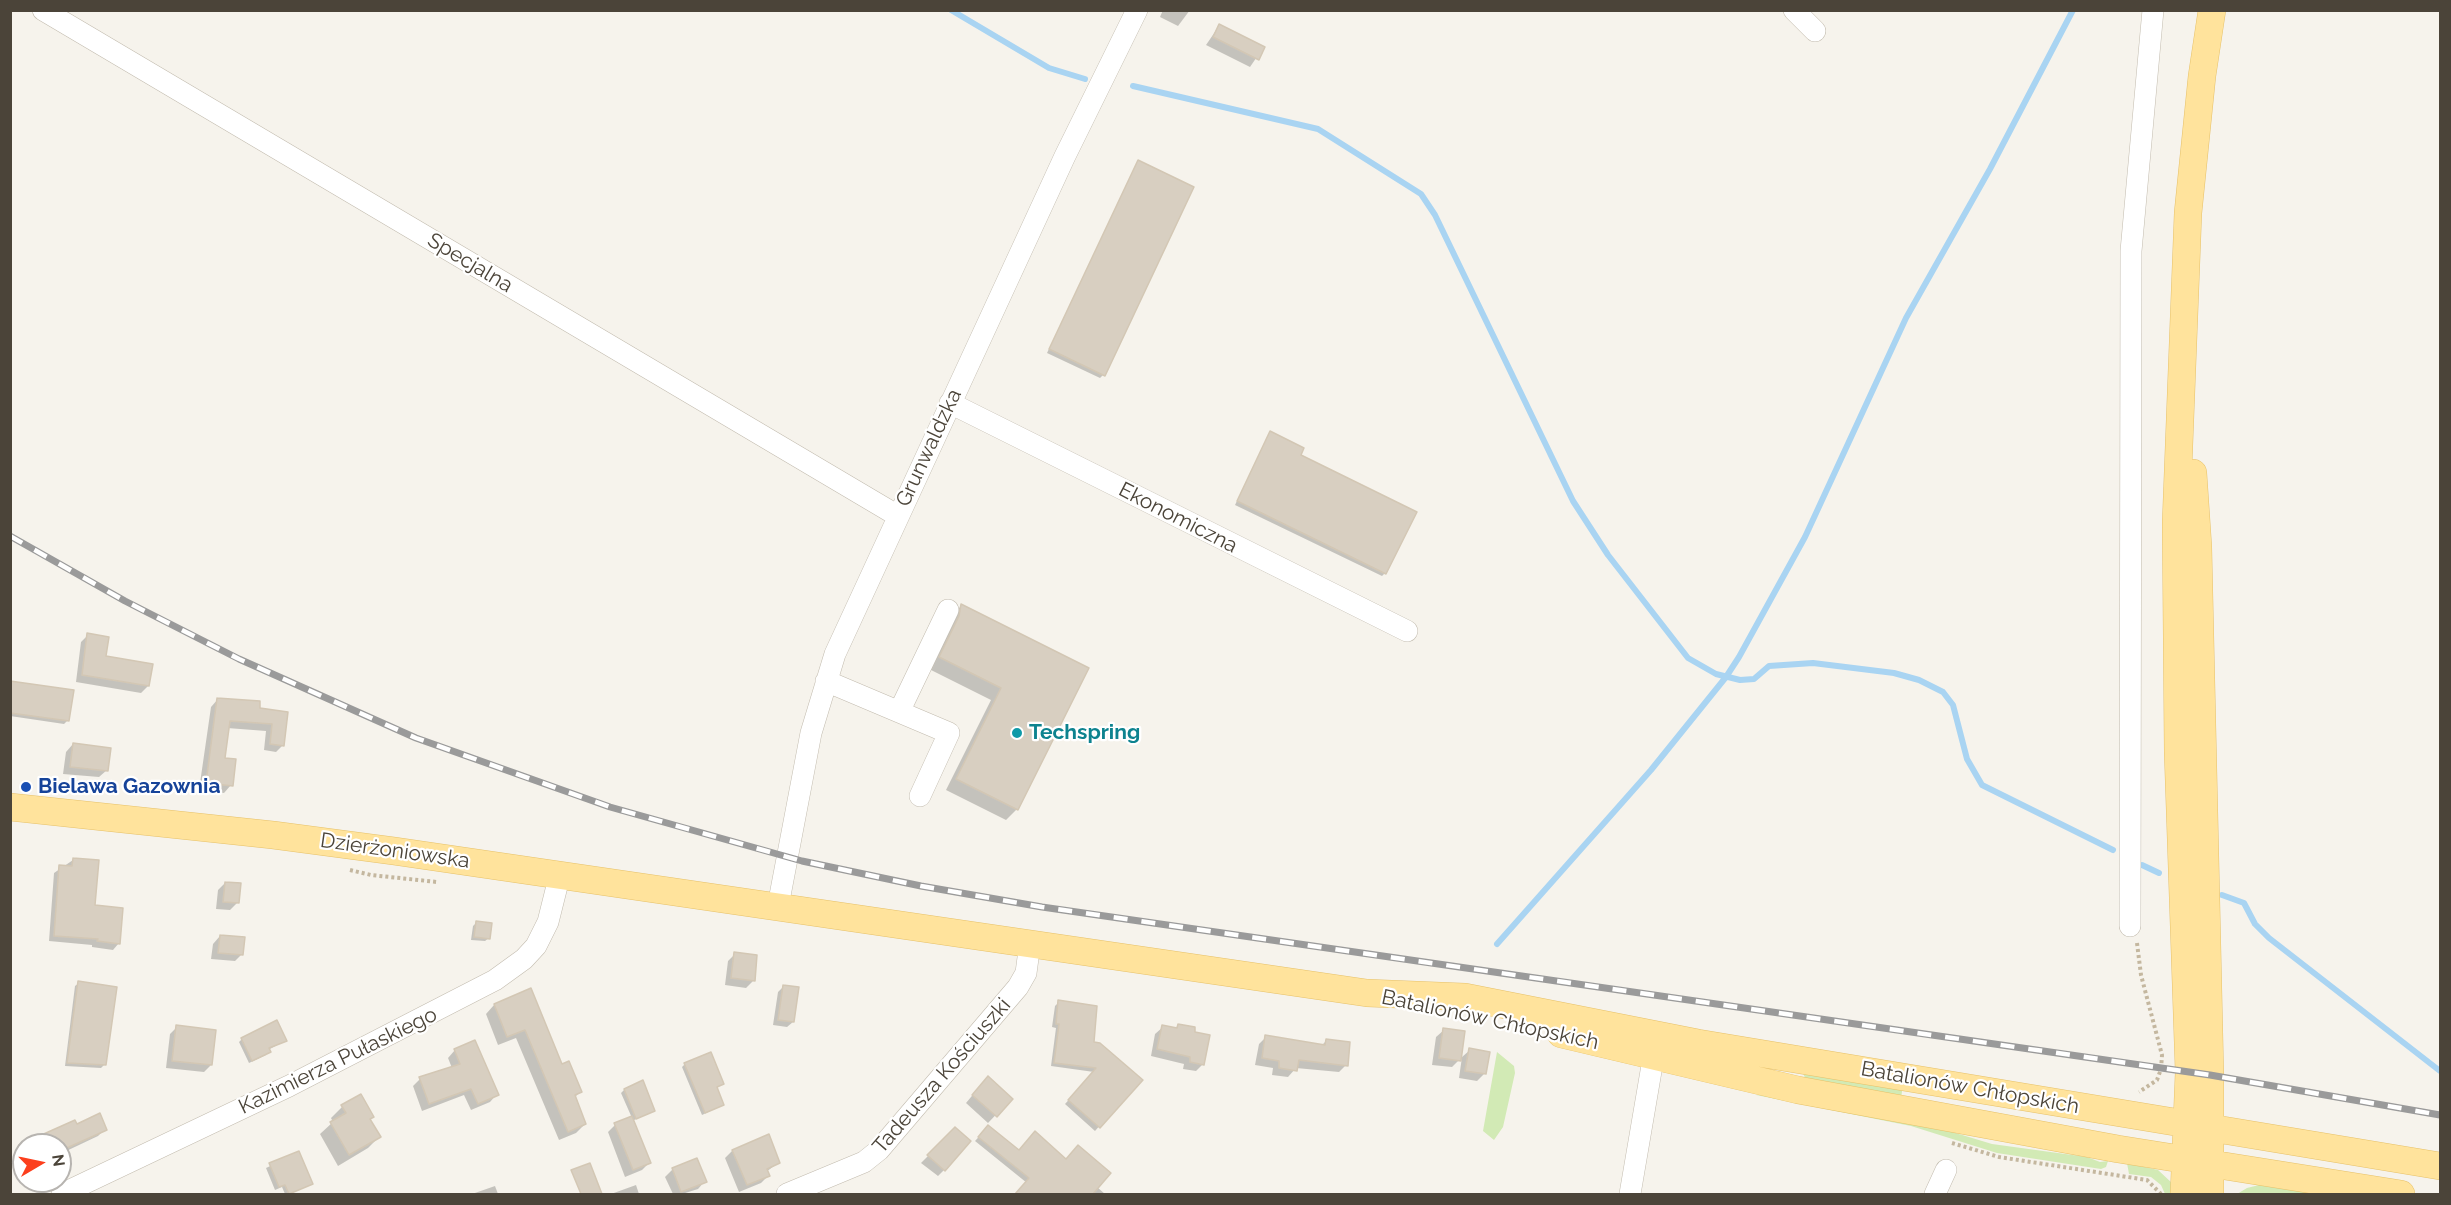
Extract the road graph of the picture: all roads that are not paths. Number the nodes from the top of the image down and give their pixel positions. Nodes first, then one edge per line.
1 (43, 10) edge
2 (1137, 10) edge
3 (1794, 10) edge
4 (2153, 10) edge
5 (2212, 10) edge
6 (1815, 32) dead end
7 (950, 404) junction
8 (897, 516) junction
9 (948, 610) dead end
10 (1407, 631) dead end
11 (826, 681) junction
12 (899, 712) junction
13 (920, 796) dead end
14 (10, 807) edge
15 (560, 874) junction
16 (778, 906) junction
17 (2130, 926) road end
18 (1030, 943) junction
19 (1655, 1046) junction
20 (2198, 1126) junction
21 (2197, 1163) junction
22 (2440, 1166) edge
23 (1946, 1170) dead end
24 (62, 1194) edge
25 (788, 1194) edge
26 (1630, 1194) edge
27 (1935, 1194) edge
28 (2184, 1194) edge
29 (2210, 1194) edge
30 (2386, 1194) edge

1 - 8 street, Specjalna
2 - 7 street, Grunwaldzka
3 - 6 street
4 - 17 street
5 - 20 main road
7 - 8 street, Grunwaldzka
7 - 10 street, Ekonomiczna
8 - 11 street, Grunwaldzka
9 - 12 street
11 - 12 street
11 - 16 street, Grunwaldzka
12 - 13 street
14 - 15 main road, Dzierżoniowska
15 - 16 main road, Dzierżoniowska
15 - 24 street, Kazimierza Pułaskiego
16 - 18 main road, Dzierżoniowska
18 - 19 main road, Batalionów Chłopskich
18 - 25 street, Tadeusza Kościuszki
19 - 20 main road, Batalionów Chłopskich
19 - 21 main road, Batalionów Chłopskich
19 - 26 street
20 - 21 main road
20 - 22 main road, Batalionów Chłopskich
21 - 28 main road
21 - 29 main road
21 - 30 main road, Batalionów Chłopskich
23 - 27 street

